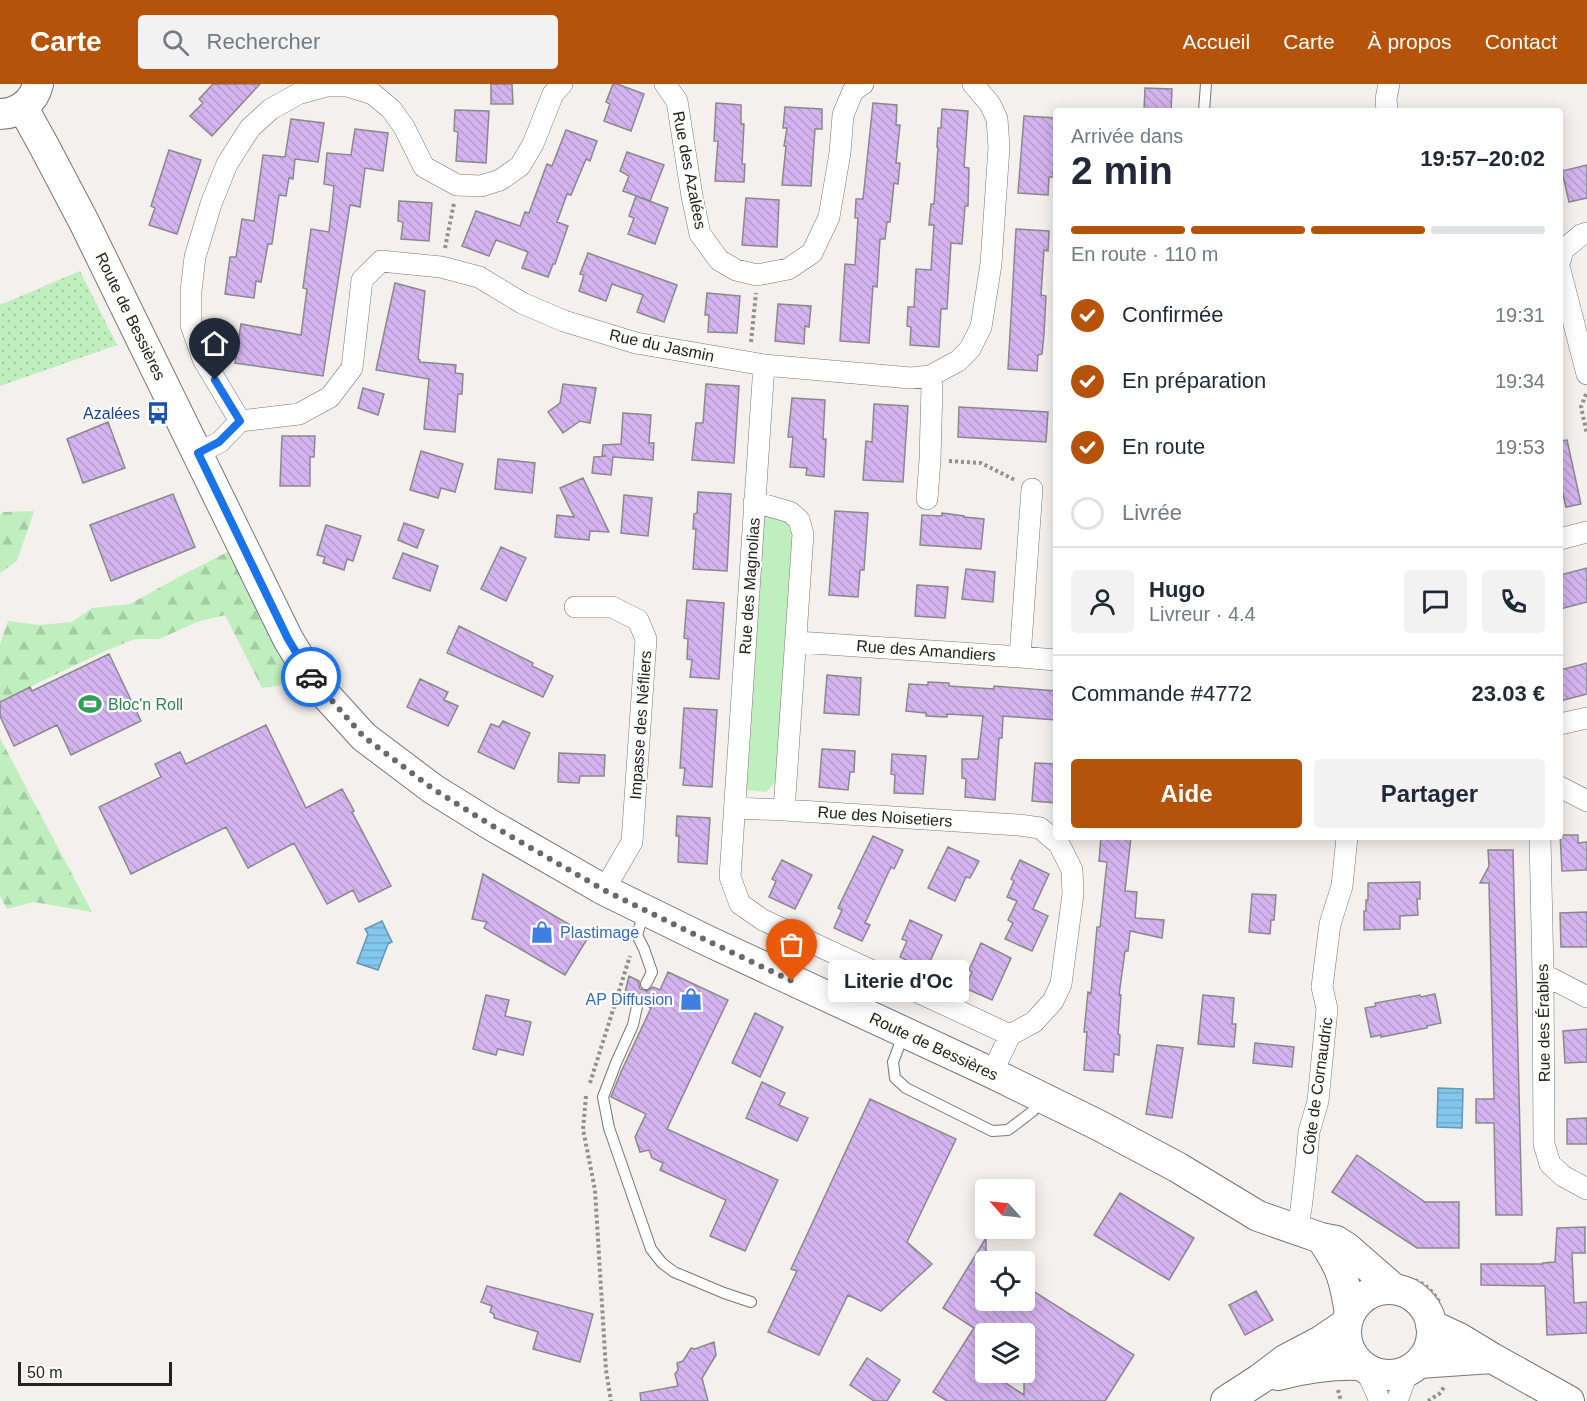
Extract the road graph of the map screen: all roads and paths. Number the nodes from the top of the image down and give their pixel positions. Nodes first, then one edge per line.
1 (562, 84) edge
2 (664, 84) edge
3 (863, 84) edge
4 (973, 84) edge
5 (1206, 84) edge
6 (1389, 84) edge
7 (20, 102) edge
8 (1204, 108) edge
9 (1387, 108) edge
10 (457, 185) junction
11 (1587, 233) edge
12 (1563, 250) edge
13 (441, 267) junction
14 (758, 274) junction
15 (1563, 282) edge
16 (756, 364) junction
17 (1587, 374) edge
18 (930, 376) junction
19 (1587, 391) edge
20 (240, 421) junction
21 (1587, 434) edge
22 (198, 453) junction
23 (930, 460) junction
24 (1032, 489) joint
25 (927, 499) dead end
26 (754, 502) junction
27 (1587, 532) edge
28 (1563, 538) edge
29 (575, 607) dead end
30 (796, 642) junction
31 (1020, 657) junction
32 (1053, 660) edge
33 (1587, 718) edge
34 (1563, 723) edge
35 (1563, 789) edge
36 (1587, 801) edge
37 (735, 808) junction
38 (784, 810) junction
39 (1053, 839) edge
40 (1054, 840) edge
41 (1347, 840) edge
42 (1540, 840) edge
43 (604, 890) junction
44 (641, 923) junction
45 (1543, 974) junction
46 (646, 984) dead end
47 (1587, 998) edge
48 (639, 1002) dead end
49 (904, 1033) junction
50 (1010, 1035) junction
51 (992, 1073) junction
52 (1041, 1097) junction
53 (1587, 1189) edge
54 (1309, 1234) junction
55 (1394, 1289) junction
56 (751, 1302) dead end
57 (1348, 1319) junction
58 (1431, 1325) junction
59 (1492, 1358) junction
60 (1414, 1367) junction
61 (1363, 1368) junction
62 (1260, 1379) junction
63 (611, 1401) edge
64 (1226, 1401) edge
65 (1380, 1401) edge
66 (1396, 1401) edge
67 (1569, 1401) edge

1 - 10 street
2 - 14 street, Rue des Azalées
3 - 14 street, Rue des Azalées
4 - 18 street, Rue du Jasmin
5 - 8 lane
6 - 9 street
7 - 22 main road, Route de Bessières
10 - 13 path
10 - 20 street
11 - 12 street
13 - 16 street, Rue du Jasmin
13 - 20 street, Rue du Jasmin
14 - 16 path
15 - 17 street
16 - 18 street, Rue du Jasmin
16 - 26 street, Rue des Magnolias
18 - 23 street
19 - 21 path
20 - 22 street
22 - 43 main road, Route de Bessières
23 - 24 path
23 - 25 street
24 - 31 street
26 - 30 street
26 - 37 street, Rue des Magnolias
27 - 28 street
29 - 43 street, Impasse des Néfliers
30 - 31 street, Rue des Amandiers
30 - 38 street
31 - 32 street, Rue des Amandiers
33 - 34 street
35 - 36 street
37 - 38 street
37 - 50 street, Rue des Magnolias
38 - 39 street, Rue des Noisetiers
40 - 50 street, Rue des Noisetiers
41 - 54 street, Côte de Cornaudric
42 - 45 street, Rue des Érables
43 - 44 main road, Route de Bessières
44 - 46 lane
44 - 49 main road, Route de Bessières
44 - 63 path
45 - 47 street
45 - 53 street, Rue des Érables
48 - 56 lane
49 - 51 main road, Route de Bessières
49 - 52 lane
50 - 51 street
51 - 52 main road, Route de Bessières
52 - 54 main road, Route de Bessières
54 - 55 main road, Route de Bessières
54 - 57 main road
55 - 57 main road
55 - 58 main road
57 - 61 main road
57 - 62 main road
58 - 59 main road
58 - 60 main road
59 - 60 main road
59 - 67 main road
60 - 61 main road
60 - 66 street
61 - 62 main road
61 - 65 street
62 - 64 main road

